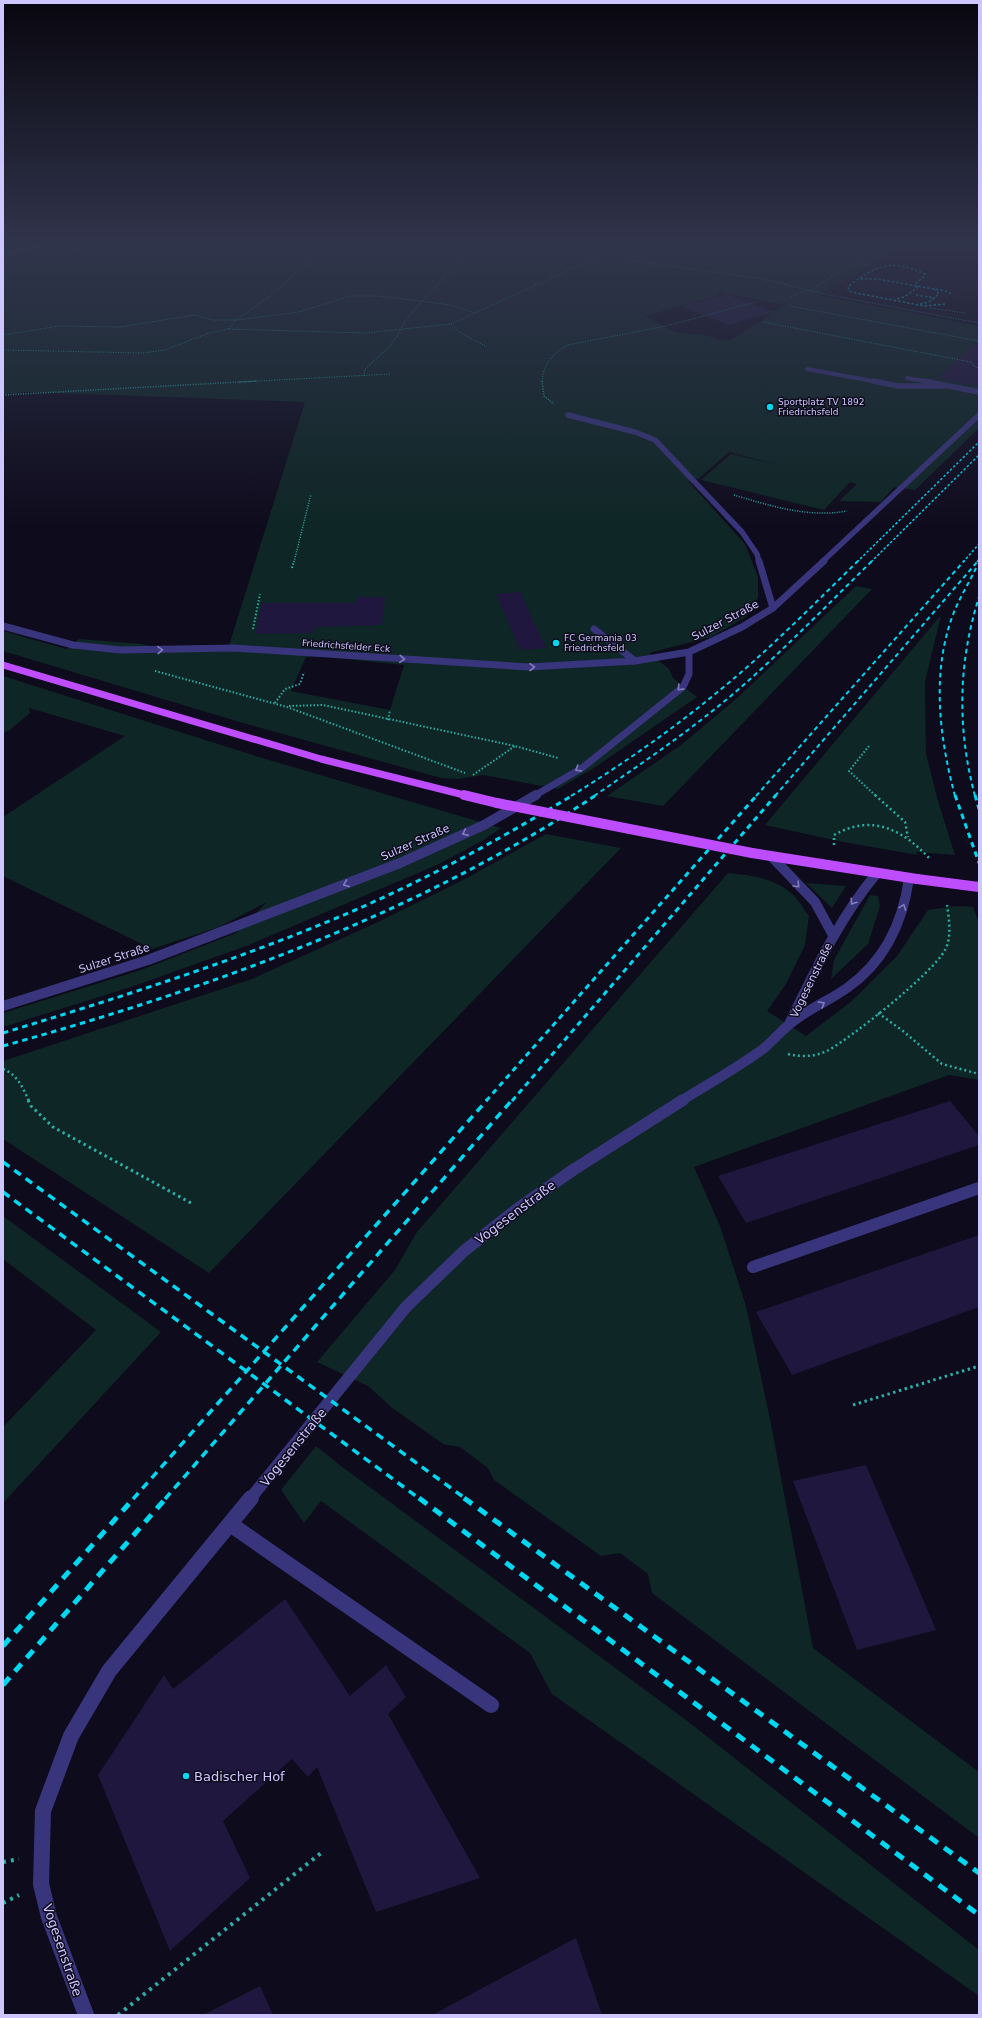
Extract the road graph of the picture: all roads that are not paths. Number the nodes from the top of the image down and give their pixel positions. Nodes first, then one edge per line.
1 (807, 369) dead end
2 (907, 378) dead end
3 (944, 386) junction
4 (979, 392) edge
5 (568, 415) road end
6 (979, 415) edge
7 (773, 608) junction
8 (3, 626) edge
9 (594, 629) dead end
10 (689, 652) junction
11 (635, 660) junction
12 (3, 665) edge
13 (771, 856) junction
14 (877, 873) junction
15 (913, 878) junction
16 (979, 887) edge
17 (833, 935) junction
18 (3, 1006) edge
19 (789, 1024) junction
20 (979, 1188) edge
21 (753, 1266) dead end
22 (230, 1524) junction
23 (491, 1705) dead end
24 (86, 2015) edge

1 - 3 street
2 - 3 street
3 - 4 street
5 - 7 street, Sulzer Straße
6 - 7 street, Sulzer Straße
7 - 10 street, Sulzer Straße
8 -> 11 street, Friedrichsfelder Eck
9 - 11 street
10 - 11 street, Friedrichsfelder Eck
10 -> 18 street, Sulzer Straße
12 - 13 main road, bridge
13 - 14 main road
13 -> 17 street, Vogesenstraße
14 - 15 main road
14 -> 17 street, Vogesenstraße
15 - 16 main road, bridge
19 -> 15 street, Vogesenstraße
17 - 19 street, Vogesenstraße
19 - 22 street, Vogesenstraße
20 - 21 street
22 - 23 street
22 - 24 street, Vogesenstraße

